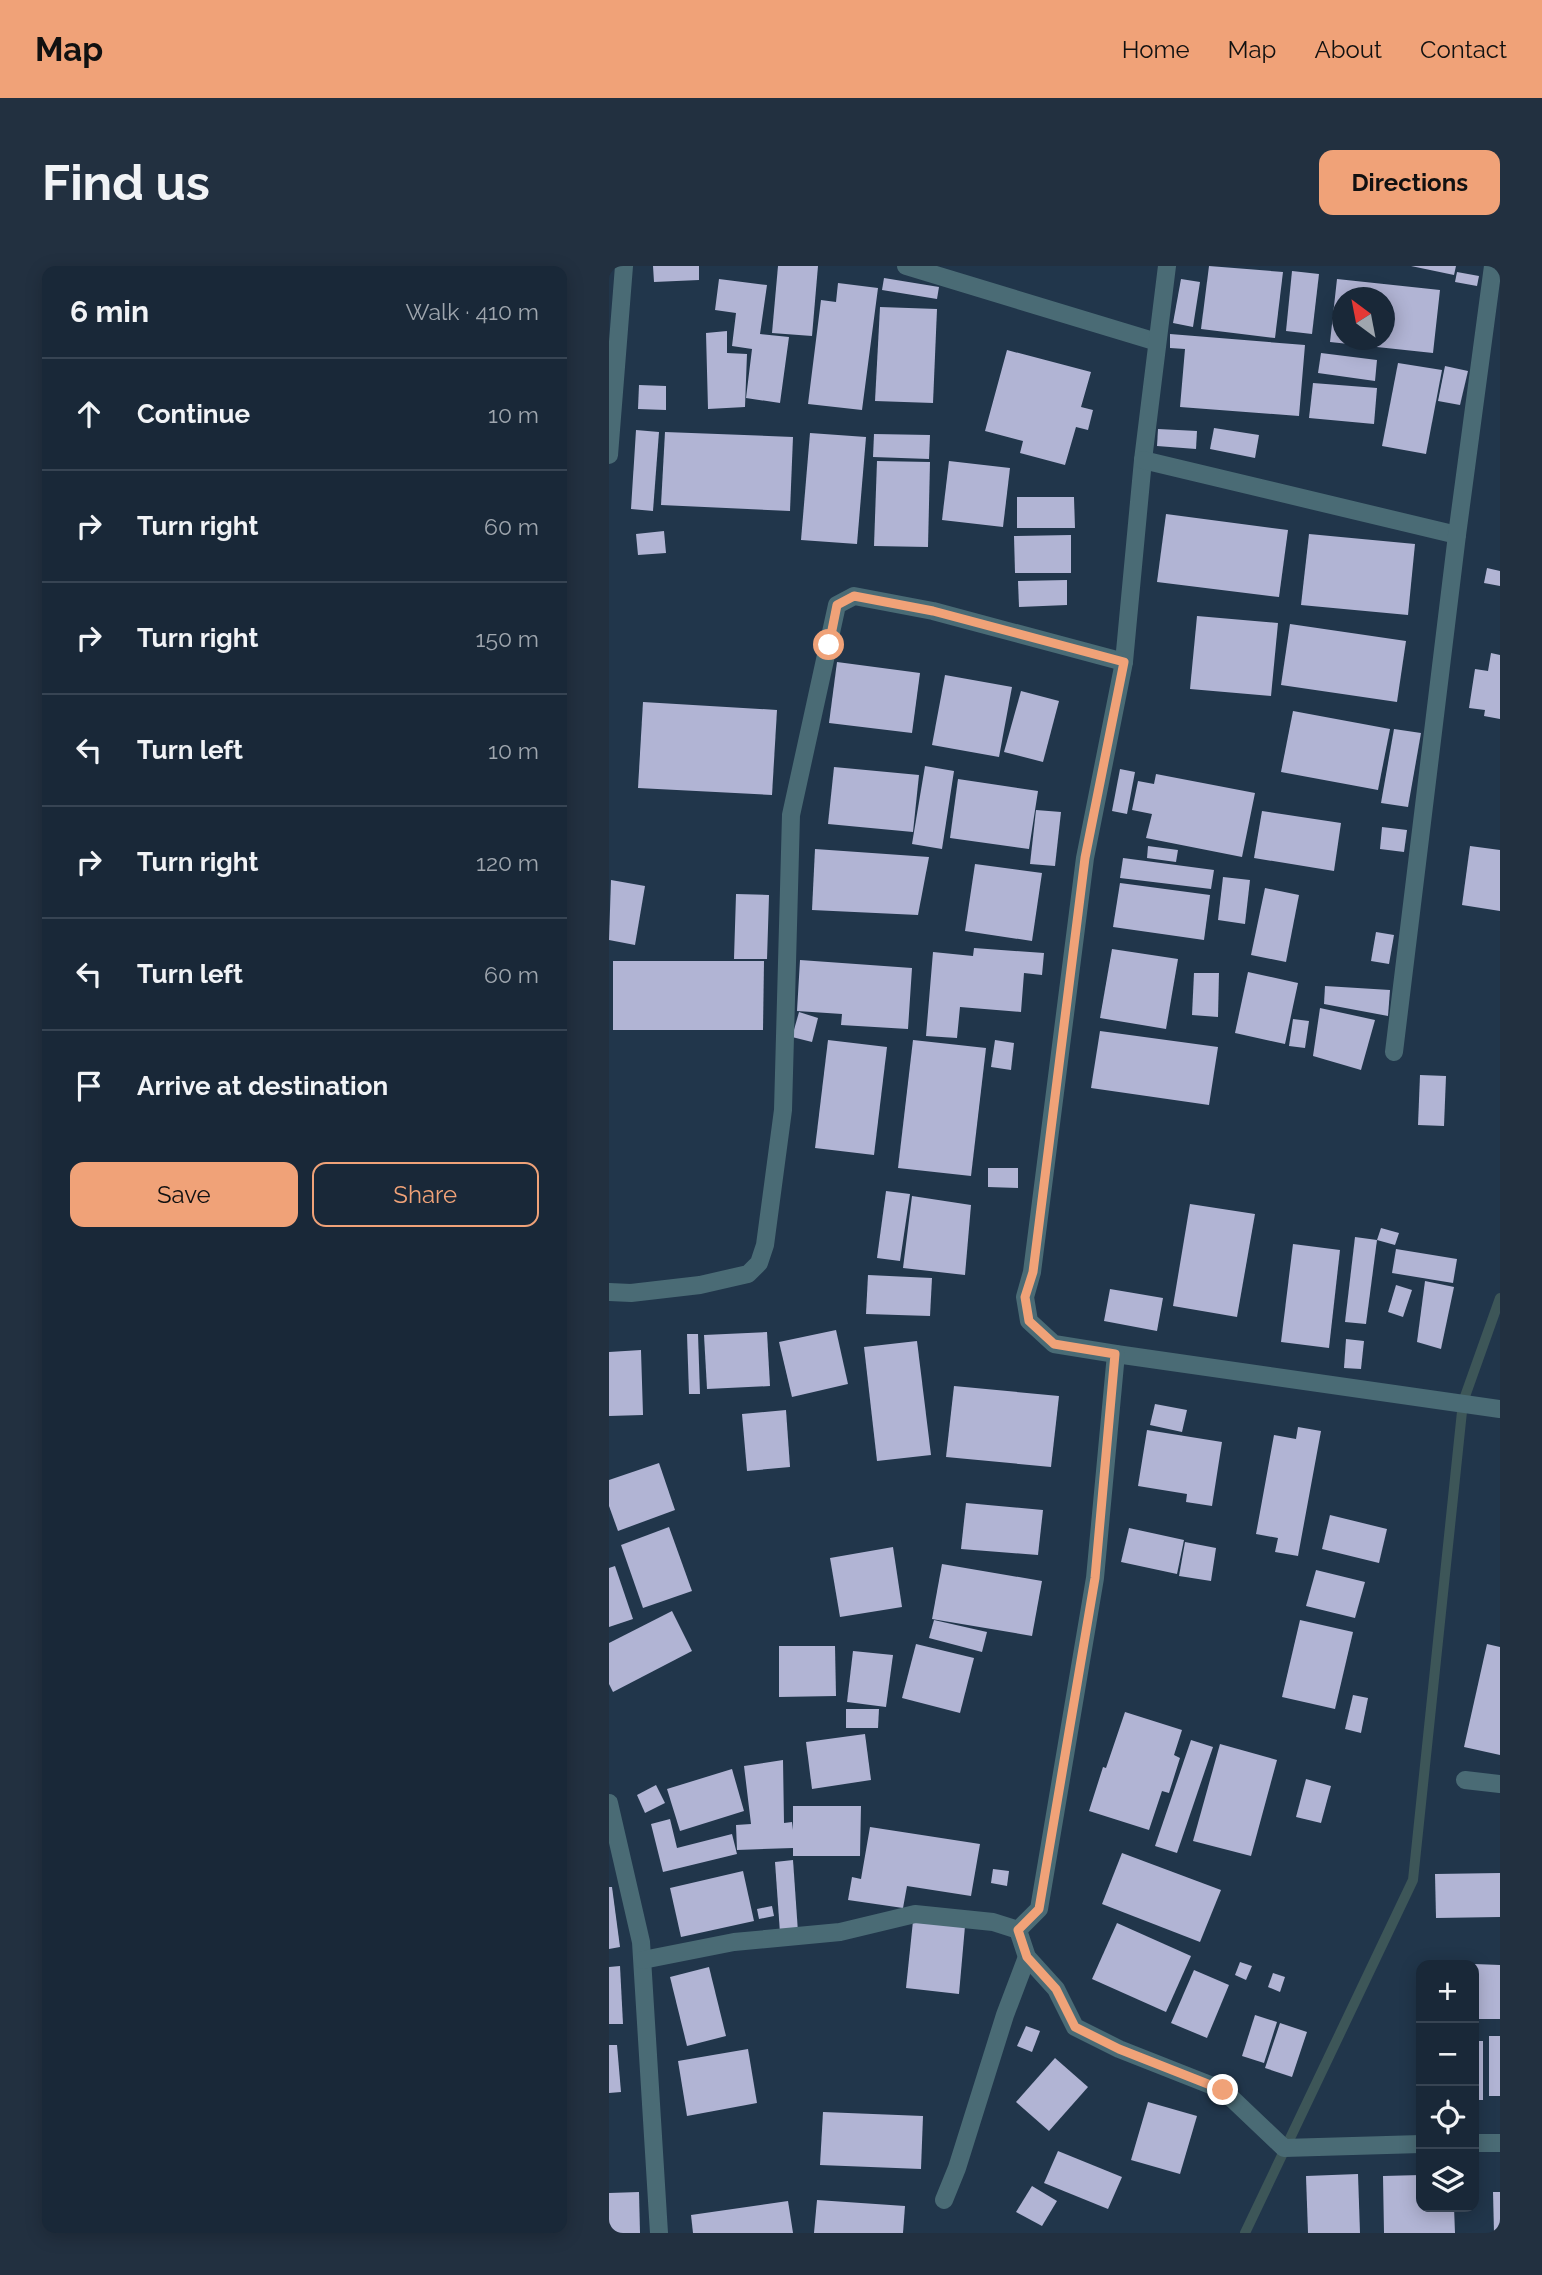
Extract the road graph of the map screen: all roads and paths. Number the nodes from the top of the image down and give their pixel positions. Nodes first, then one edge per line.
1 (624, 266) edge
2 (906, 266) edge
3 (1167, 266) edge
4 (1493, 266) edge
5 (1157, 342) junction
6 (609, 455) edge
7 (1143, 460) junction
8 (1457, 536) junction
9 (1124, 662) junction
10 (1394, 1052) dead end
11 (609, 1292) edge
12 (1115, 1354) junction
13 (1500, 1409) edge
14 (1465, 1780) dead end
15 (1500, 1784) edge
16 (609, 1804) edge
17 (1018, 1930) junction
18 (1027, 1957) junction
19 (643, 1960) junction
20 (1479, 2143) edge
21 (1500, 2143) edge
22 (1416, 2144) edge
23 (944, 2200) dead end
24 (659, 2233) edge

1 - 6 street
2 - 5 street
3 - 5 street
4 - 8 street
5 - 7 street
7 - 8 street
7 - 9 street
8 - 10 street
9 - 11 street
9 - 12 street
12 - 13 street
12 - 17 street
14 - 15 street
16 - 19 street
17 - 18 street
17 - 19 street
18 - 22 street
18 - 23 street
19 - 24 street
20 - 21 street

